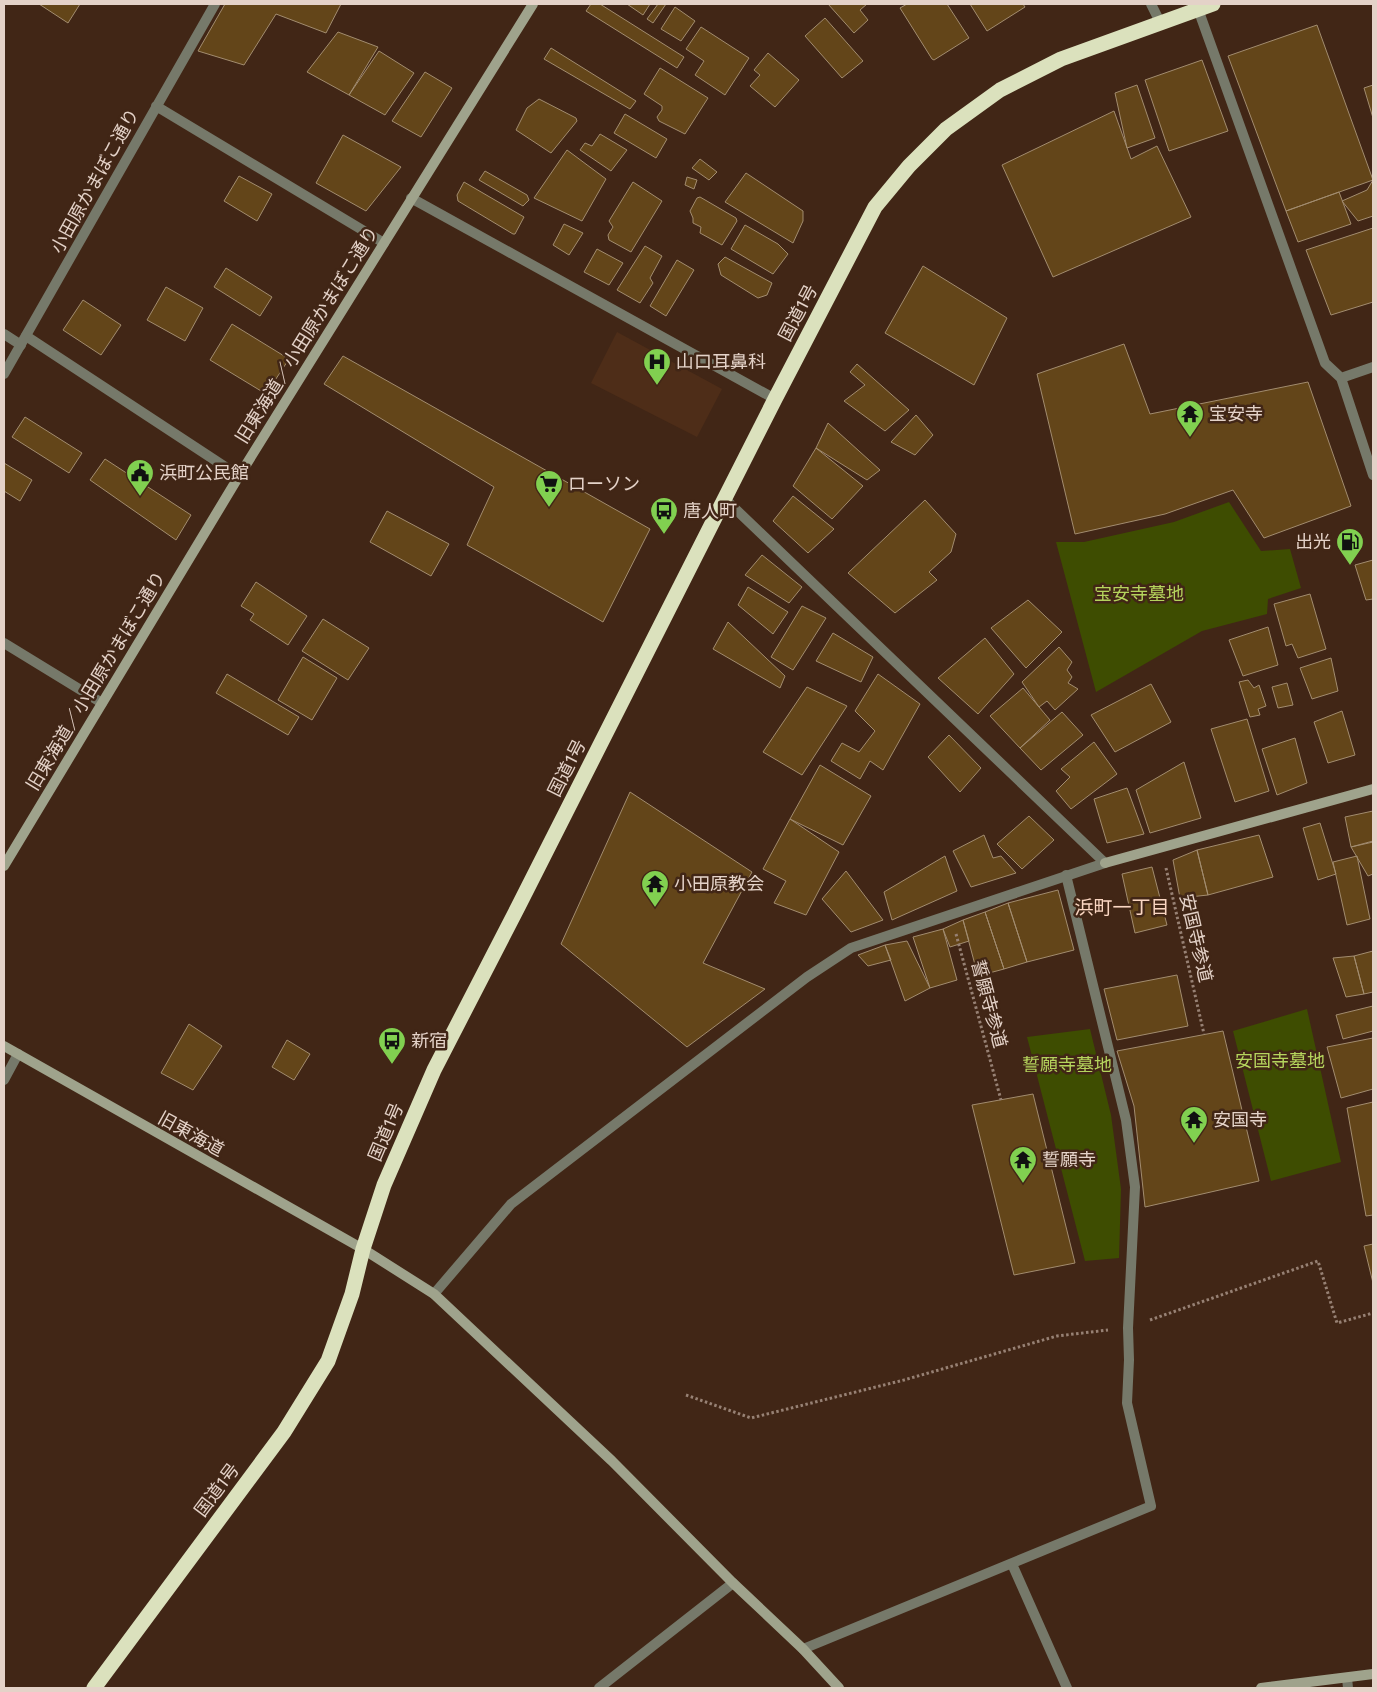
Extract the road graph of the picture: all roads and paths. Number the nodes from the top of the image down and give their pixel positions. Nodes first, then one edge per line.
1 (215, 4) edge
2 (533, 4) edge
3 (1151, 4) edge
4 (1213, 4) edge
5 (1198, 9) junction
6 (1160, 22) junction
7 (156, 106) junction
8 (411, 198) junction
9 (384, 243) junction
10 (4, 334) edge
11 (26, 336) junction
12 (21, 345) junction
13 (1373, 367) edge
14 (4, 374) edge
15 (1341, 378) junction
16 (775, 399) junction
17 (1373, 475) edge
18 (239, 476) junction
19 (725, 499) junction
20 (4, 643) edge
21 (102, 703) junction
22 (1373, 789) edge
23 (1161, 848) junction
24 (1105, 863) junction
25 (4, 866) edge
26 (1066, 875) junction
27 (950, 914) junction
28 (1204, 1034) dead end
29 (4, 1046) edge
30 (18, 1054) junction
31 (4, 1080) edge
32 (1002, 1100) dead end
33 (363, 1249) junction
34 (434, 1294) junction
35 (1373, 1313) edge
36 (1128, 1328) junction
37 (686, 1395) dead end
38 (1012, 1564) junction
39 (733, 1583) junction
40 (803, 1649) junction
41 (1373, 1674) edge
42 (1347, 1678) junction
43 (94, 1688) edge
44 (598, 1688) edge
45 (839, 1688) edge
46 (1067, 1688) edge
47 (1261, 1688) edge
48 (1348, 1688) edge

1 - 7 street, 小田原かまぼこ通り
2 - 8 street, 旧東海道／小田原かまぼこ通り
3 - 6 street
4 - 5 highway, 国道1号
5 - 6 highway, 国道1号
5 - 15 street
6 - 16 highway, 国道1号
7 - 9 street
7 - 11 street, 小田原かまぼこ通り
8 - 9 street, 旧東海道／小田原かまぼこ通り
8 - 16 street
9 - 18 street, 旧東海道／小田原かまぼこ通り
10 - 12 street
11 - 12 street, 小田原かまぼこ通り
11 - 18 street
12 - 14 street, 小田原かまぼこ通り
13 - 15 street
15 - 17 street
16 - 19 highway, 国道1号
18 - 21 street, 旧東海道／小田原かまぼこ通り
19 - 24 street
19 - 33 highway, 国道1号
20 - 21 street
21 - 25 street, 旧東海道／小田原かまぼこ通り
22 - 23 street
23 - 24 street
23 - 28 path, 安国寺参道
24 - 26 street
26 - 27 street
26 - 36 street
27 - 32 path, 誓願寺参道
27 - 34 street
29 - 30 street, 旧東海道
30 - 31 street
30 - 33 street, 旧東海道
33 - 34 street, 旧東海道
33 - 43 highway, 国道1号
34 - 39 street, 旧東海道
35 - 36 path
36 - 37 path
36 - 38 street
38 - 40 street
38 - 46 street
39 - 40 street, 旧東海道
39 - 44 street
40 - 45 street, 旧東海道
41 - 42 street
42 - 47 street
42 - 48 street

